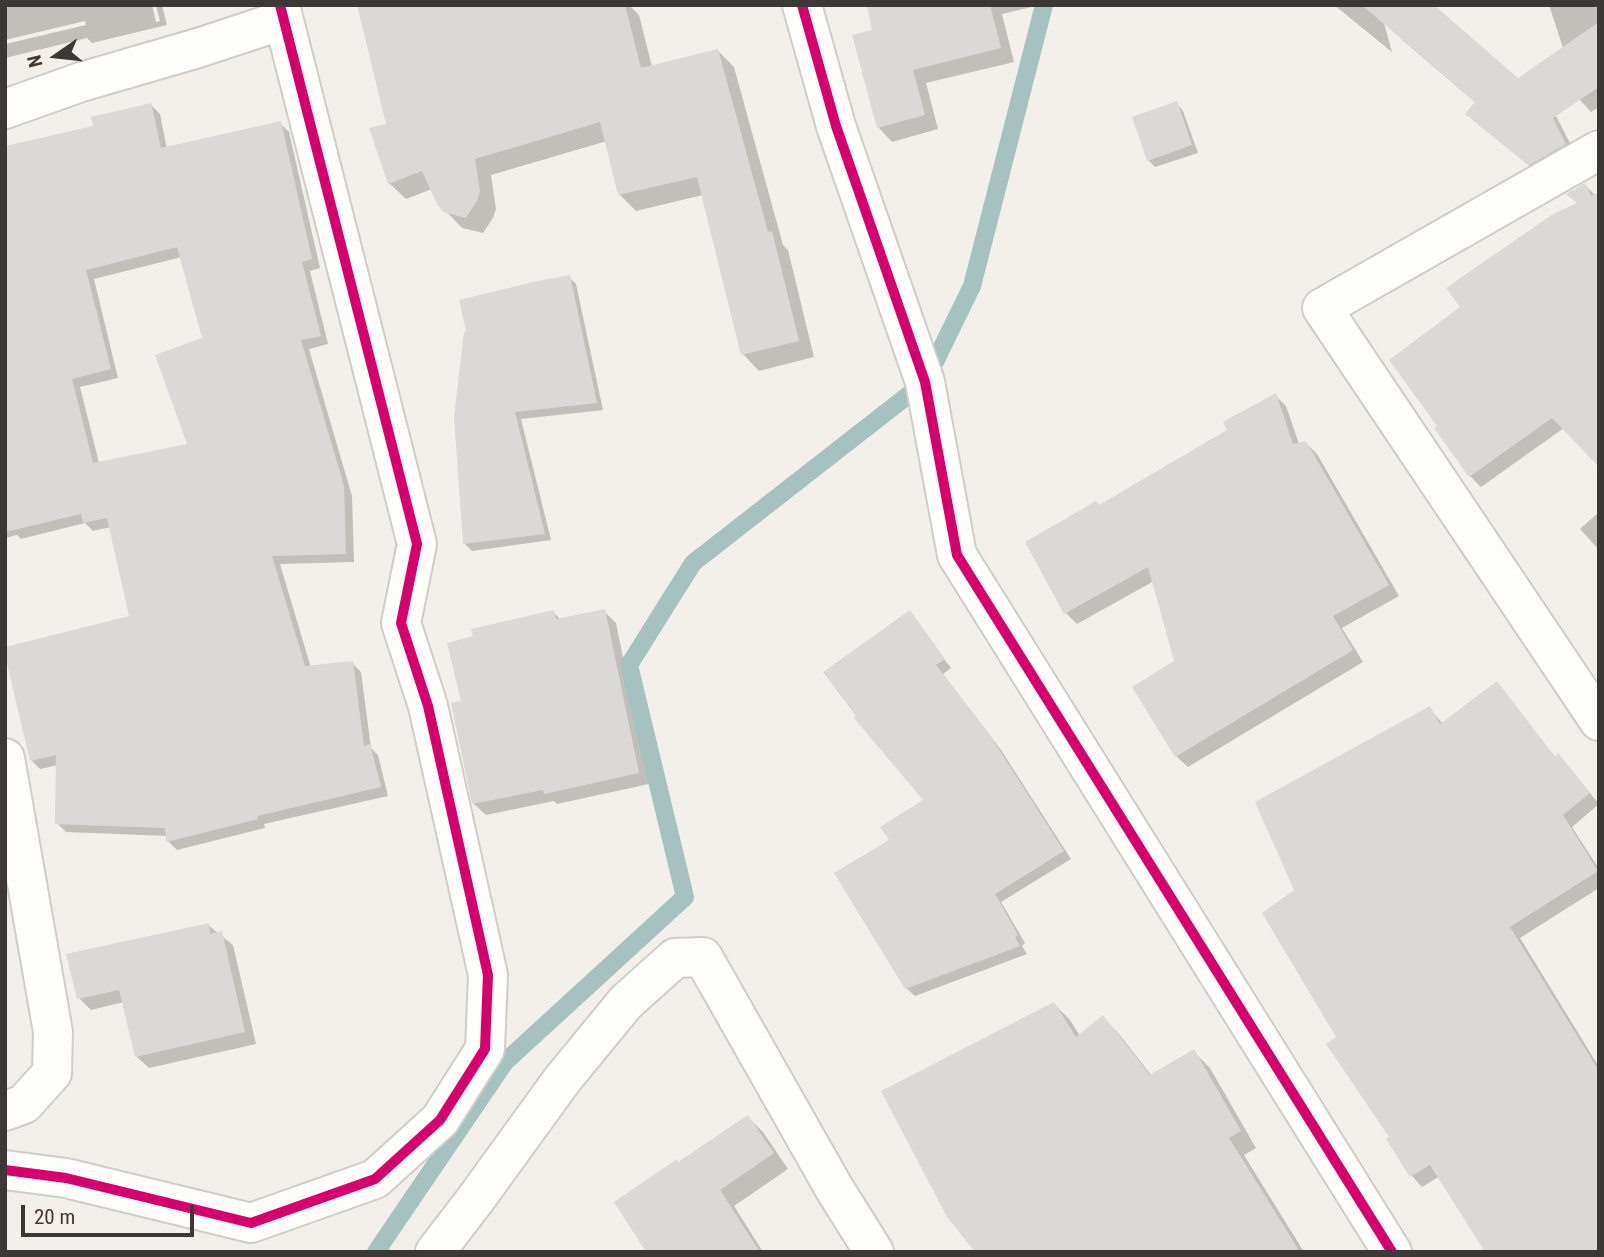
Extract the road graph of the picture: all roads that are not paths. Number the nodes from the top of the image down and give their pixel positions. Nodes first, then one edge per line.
1 (803, 5) edge
2 (282, 12) edge
3 (5, 109) edge
4 (1599, 150) edge
5 (1599, 721) edge
6 (5, 758) edge
7 (5, 1111) edge
8 (5, 1170) edge
9 (435, 1252) edge
10 (874, 1252) edge
11 (1392, 1252) edge

1 - 11 street
2 - 3 street
2 - 8 street
4 - 5 street
6 - 7 street
9 - 10 street

